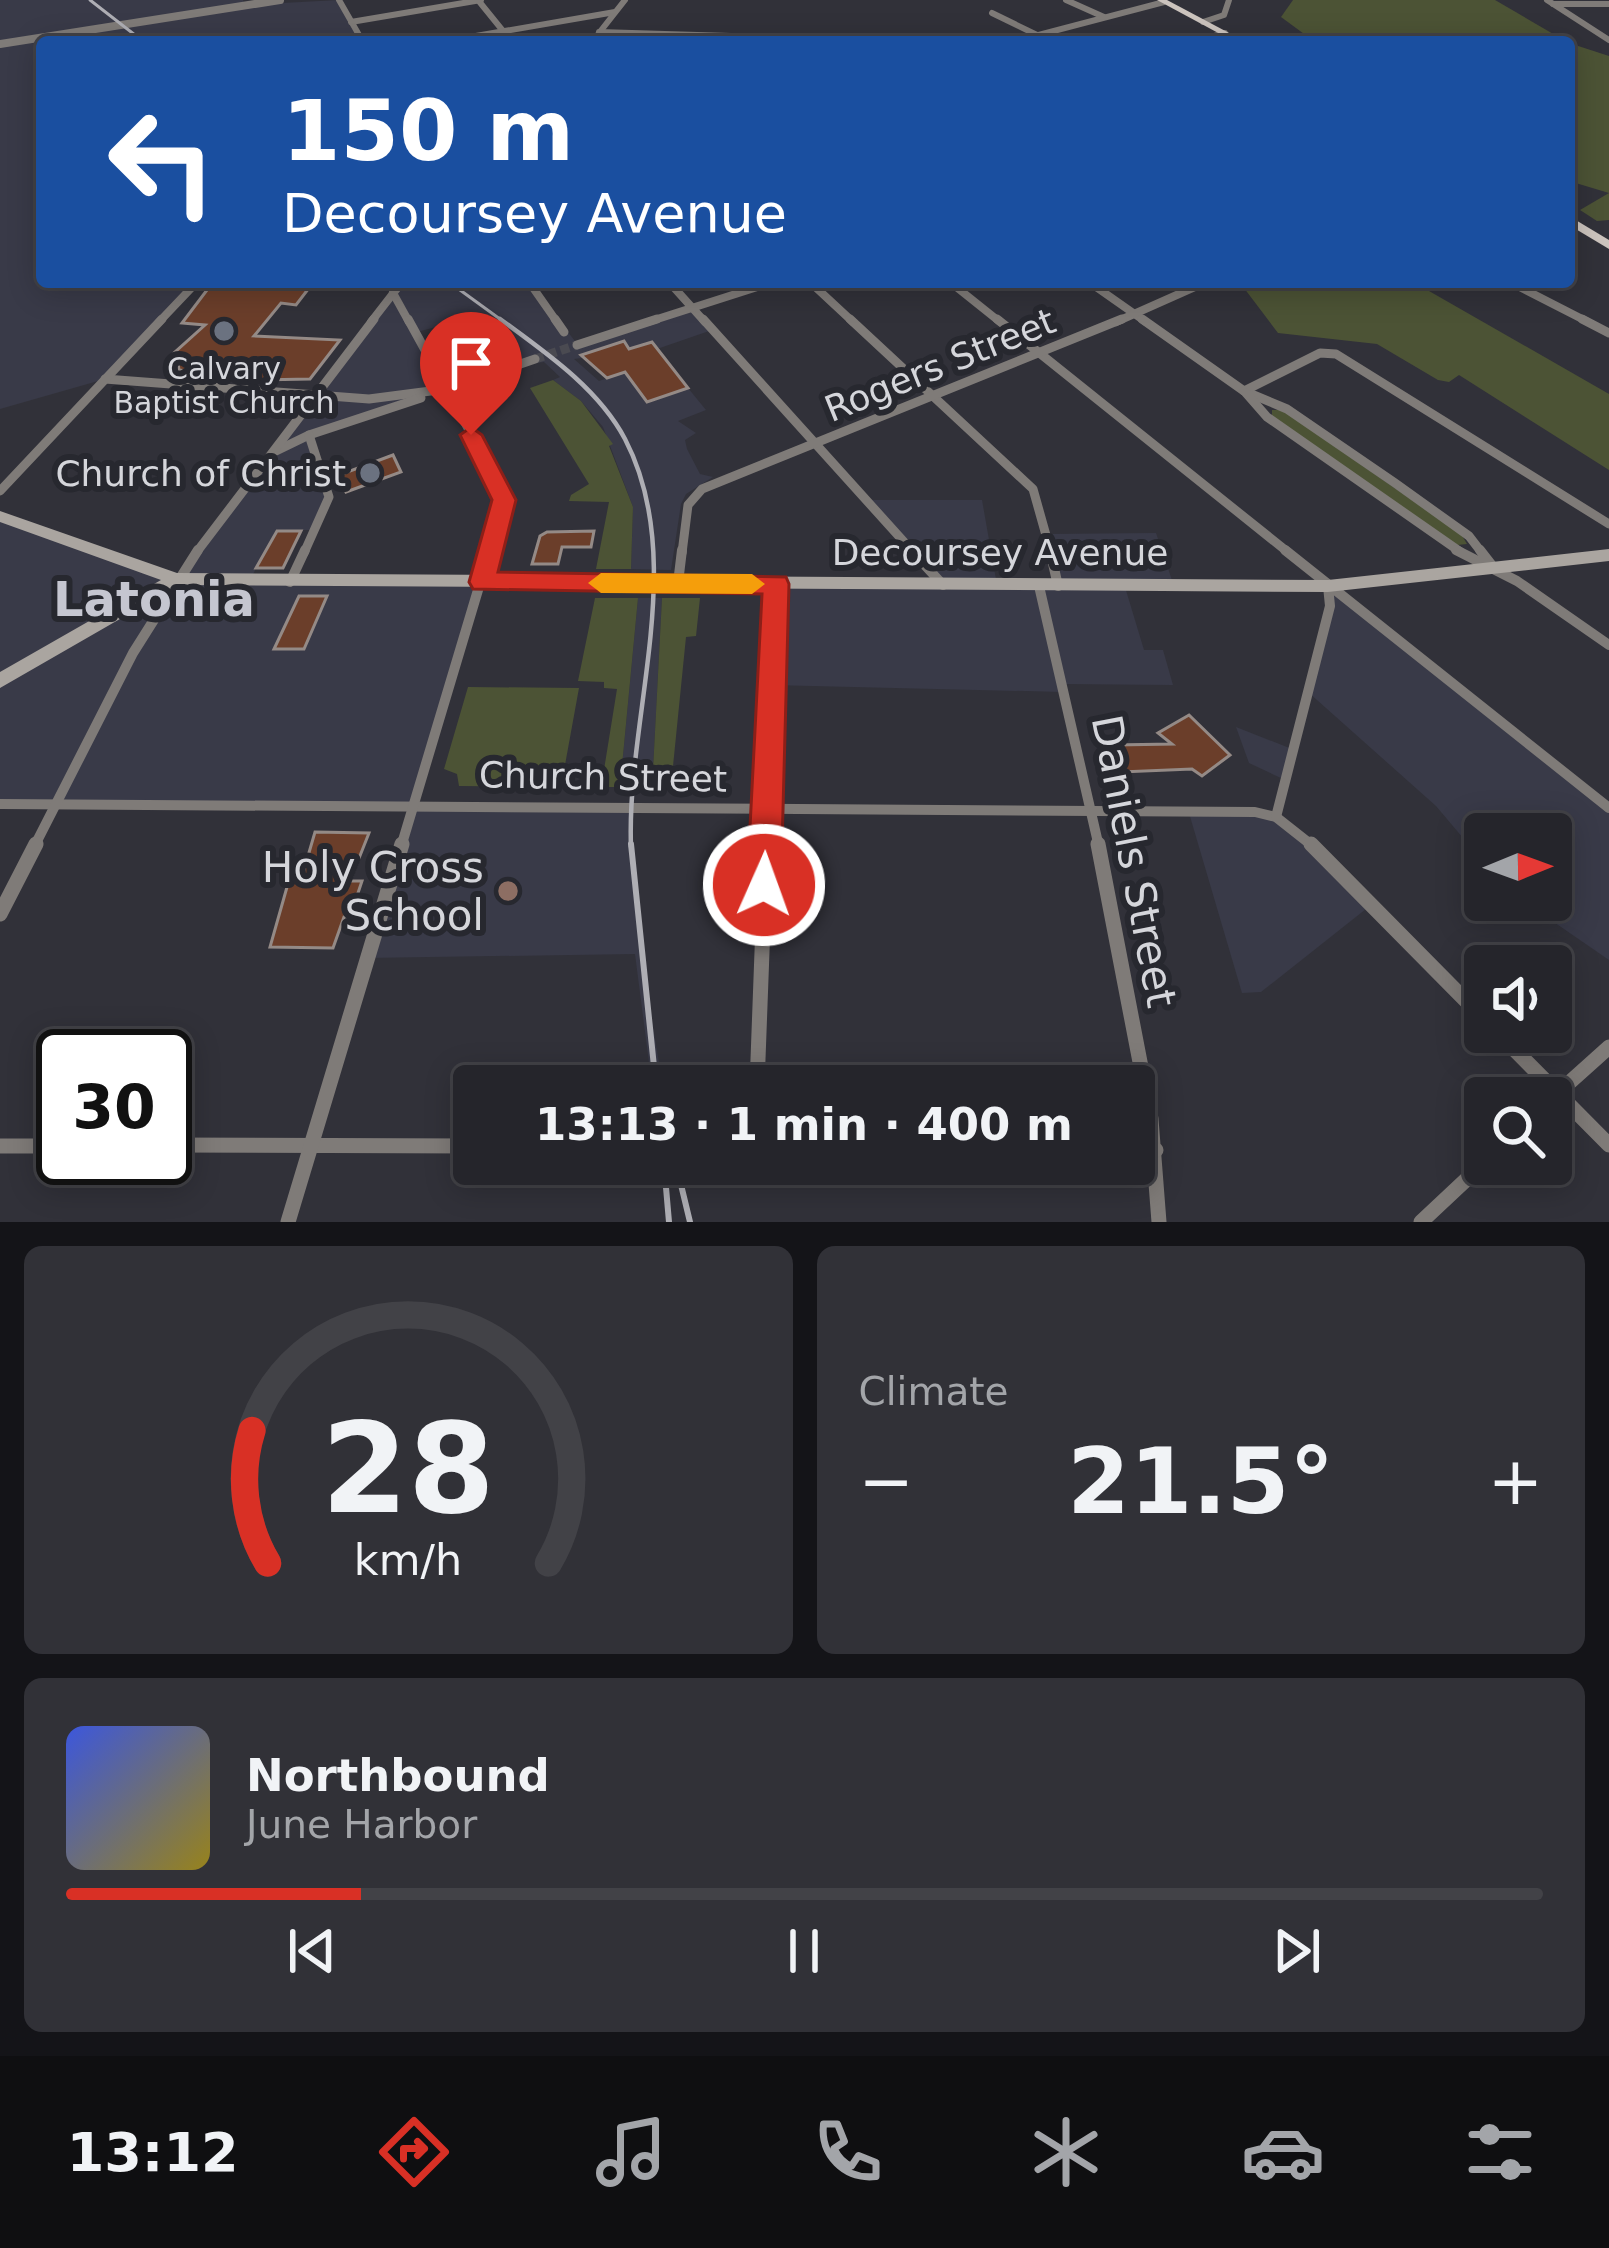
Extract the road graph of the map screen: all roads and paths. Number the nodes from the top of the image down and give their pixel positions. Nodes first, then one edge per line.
1 (280, 0) edge
2 (339, 0) edge
3 (479, 0) edge
4 (1066, 0) edge
5 (1228, 0) edge
6 (621, 1) edge
7 (1163, 1) edge
8 (1550, 2) edge
9 (1609, 4) edge
10 (615, 12) junction
11 (992, 13) dead end
12 (1104, 17) junction
13 (351, 22) junction
14 (1203, 22) junction
15 (504, 31) junction
16 (599, 32) junction
17 (1225, 33) junction
18 (1037, 35) junction
19 (50, 36) edge
20 (359, 36) edge
21 (475, 36) edge
22 (508, 36) edge
23 (596, 36) edge
24 (730, 36) edge
25 (1033, 36) edge
26 (1214, 36) edge
27 (1231, 36) edge
28 (36, 38) edge
29 (1605, 39) edge
30 (0, 44) edge
31 (1575, 224) edge
32 (1609, 245) edge
33 (190, 288) edge
34 (397, 288) edge
35 (533, 288) edge
36 (674, 288) edge
37 (754, 288) edge
38 (816, 288) edge
39 (958, 288) edge
40 (1098, 288) edge
41 (1192, 288) edge
42 (1522, 288) edge
43 (393, 293) junction
44 (692, 308) junction
45 (1134, 313) junction
46 (564, 332) dead end
47 (1609, 333) edge
48 (577, 345) tunnel mouth
49 (1042, 355) junction
50 (535, 358) tunnel mouth
51 (105, 379) junction
52 (446, 389) junction
53 (1244, 391) junction
54 (315, 394) junction
55 (934, 398) junction
56 (369, 399) junction
57 (298, 417) junction
58 (352, 422) junction
59 (325, 430) junction
60 (309, 435) junction
61 (817, 443) junction
62 (268, 457) junction
63 (0, 491) edge
64 (0, 517) edge
65 (1609, 524) edge
66 (1603, 557) edge
67 (1494, 568) junction
68 (176, 579) junction
69 (290, 582) junction
70 (482, 582) junction
71 (678, 584) junction
72 (776, 584) junction
73 (943, 585) junction
74 (1049, 586) junction
75 (1328, 586) junction
76 (1609, 645) edge
77 (0, 681) edge
78 (0, 804) edge
79 (414, 805) junction
80 (55, 806) junction
81 (1609, 808) edge
82 (767, 810) junction
83 (1091, 811) junction
84 (1276, 818) junction
85 (0, 914) edge
86 (1464, 999) edge
87 (1609, 1047) edge
88 (1516, 1053) edge
89 (758, 1065) edge
90 (1537, 1077) edge
91 (1572, 1080) edge
92 (1572, 1112) edge
93 (311, 1144) junction
94 (192, 1145) edge
95 (1609, 1145) edge
96 (0, 1146) edge
97 (36, 1146) edge
98 (453, 1146) edge
99 (1156, 1150) joint
100 (1464, 1182) edge
101 (288, 1222) edge
102 (1160, 1222) edge
103 (1421, 1222) edge

1 - 19 street
2 - 13 street
3 - 13 street
3 - 15 street
4 - 12 street
5 - 14 street
6 - 10 street
7 - 12 street
7 - 14 main road
8 - 9 street
8 - 29 street
10 - 15 street
10 - 16 street
11 - 18 street
12 - 18 street
13 - 20 street
14 - 17 main road
15 - 21 street
15 - 22 street
16 - 23 street
16 - 24 street
17 - 26 street
17 - 27 main road
18 - 25 street
28 - 30 street
31 - 32 main road
33 - 51 street
34 - 43 street
35 - 46 street
36 - 44 street
37 - 44 street
38 - 55 street
39 - 49 street
40 - 45 street
41 - 45 street, Rogers Street
42 - 47 street
43 - 52 street
43 - 54 street
44 - 48 street
44 - 61 street
45 - 49 street, Rogers Street
45 - 53 street
49 - 55 street, Rogers Street
49 - 75 street
50 - 52 street
51 - 54 street
51 - 63 street
52 - 56 street
52 - 58 street
52 - 70 street
53 - 65 street
53 - 67 street
53 - 67 street
54 - 56 street
54 - 57 street
55 - 61 street, Rogers Street
55 - 74 street, Daniels Street
56 - 58 street
57 - 59 street
57 - 62 street
58 - 59 street
59 - 60 street
60 - 62 street
60 - 69 street
61 - 71 street, Rogers Street
61 - 73 street
62 - 68 street
64 - 68 main road
66 - 67 main road, Decoursey Avenue
67 - 75 main road, Decoursey Avenue
67 - 76 street
68 - 69 main road, Decoursey Avenue
68 - 77 main road
68 - 80 street
69 - 70 main road, Decoursey Avenue
70 - 71 main road, Decoursey Avenue
70 - 79 street
71 - 72 main road, Decoursey Avenue
72 - 73 main road, Decoursey Avenue
72 - 82 street
73 - 74 main road, Decoursey Avenue
74 - 75 main road, Decoursey Avenue
74 - 83 street, Daniels Street
75 - 81 street
75 - 84 street
78 - 80 street, Church Street
79 - 80 street, Church Street
79 - 82 street, Church Street
79 - 93 street
80 - 85 street
82 - 83 street, Church Street
82 - 89 street
83 - 84 street, Church Street
83 - 99 street, Daniels Street
84 - 86 street
87 - 91 street
88 - 90 street
92 - 95 street
93 - 94 street
93 - 98 street
93 - 101 street
96 - 97 street
99 - 102 street, Daniels Street
100 - 103 street

